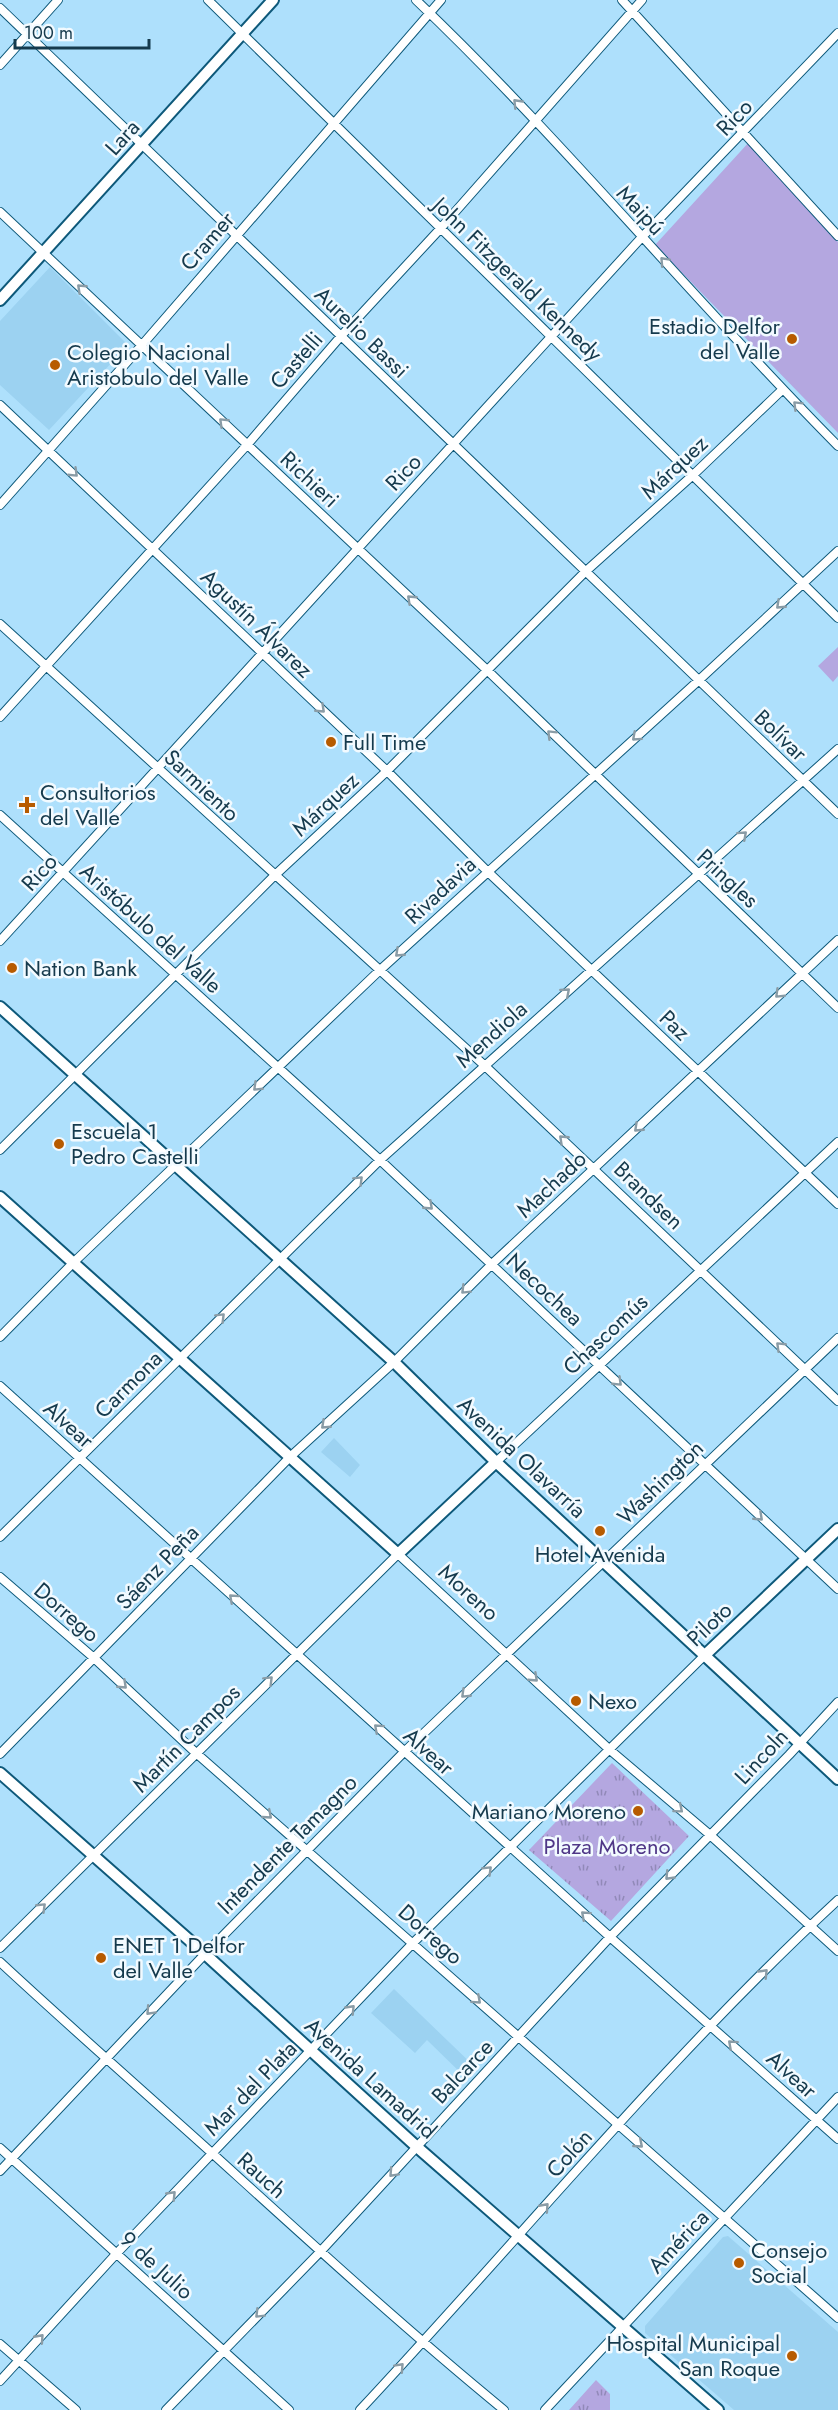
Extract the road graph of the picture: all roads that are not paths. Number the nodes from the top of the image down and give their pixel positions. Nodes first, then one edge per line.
1 (58, 0) edge
2 (208, 0) edge
3 (273, 0) edge
4 (416, 0) edge
5 (441, 0) edge
6 (622, 0) edge
7 (642, 0) edge
8 (0, 8) edge
9 (632, 11) junction
10 (429, 12) junction
11 (28, 34) junction
12 (838, 34) edge
13 (241, 35) junction
14 (0, 65) edge
15 (536, 122) junction
16 (333, 124) junction
17 (744, 133) junction
18 (142, 145) junction
19 (0, 212) edge
20 (441, 229) junction
21 (236, 235) junction
22 (838, 236) edge
23 (642, 237) junction
24 (43, 253) junction
25 (0, 300) edge
26 (341, 336) junction
27 (552, 338) junction
28 (142, 345) junction
29 (782, 390) junction
30 (0, 405) edge
31 (453, 444) junction
32 (247, 445) junction
33 (838, 446) edge
34 (49, 450) junction
35 (693, 475) junction
36 (0, 505) edge
37 (152, 548) junction
38 (357, 549) junction
39 (838, 551) edge
40 (585, 572) junction
41 (802, 584) junction
42 (838, 618) edge
43 (0, 624) edge
44 (263, 654) junction
45 (46, 666) junction
46 (488, 671) junction
47 (698, 681) junction
48 (0, 717) edge
49 (838, 749) edge
50 (158, 768) junction
51 (387, 771) junction
52 (593, 775) junction
53 (803, 781) junction
54 (838, 814) edge
55 (0, 815) edge
56 (487, 871) junction
57 (63, 872) junction
58 (698, 875) junction
59 (274, 876) junction
60 (838, 940) edge
61 (0, 941) edge
62 (591, 970) junction
63 (379, 971) junction
64 (801, 973) junction
65 (175, 975) junction
66 (0, 1007) edge
67 (838, 1008) edge
68 (484, 1065) junction
69 (277, 1068) junction
70 (698, 1072) junction
71 (75, 1075) junction
72 (838, 1142) edge
73 (0, 1150) edge
74 (380, 1160) junction
75 (176, 1166) junction
76 (595, 1168) junction
77 (805, 1173) junction
78 (0, 1197) edge
79 (838, 1204) edge
80 (279, 1259) junction
81 (74, 1262) junction
82 (492, 1264) junction
83 (702, 1270) junction
84 (0, 1337) edge
85 (838, 1338) edge
86 (180, 1359) junction
87 (394, 1362) junction
88 (600, 1366) junction
89 (804, 1370) junction
90 (0, 1386) edge
91 (838, 1401) edge
92 (290, 1457) junction
93 (80, 1458) junction
94 (496, 1462) junction
95 (705, 1465) junction
96 (838, 1528) edge
97 (0, 1538) edge
98 (398, 1554) junction
99 (190, 1559) junction
100 (604, 1560) junction
101 (805, 1560) junction
102 (0, 1578) edge
103 (838, 1589) edge
104 (507, 1653) junction
105 (295, 1654) junction
106 (705, 1655) junction
107 (94, 1659) junction
108 (838, 1702) edge
109 (798, 1743) junction
110 (610, 1750) junction
111 (404, 1752) junction
112 (196, 1753) junction
113 (0, 1754) edge
114 (0, 1773) edge
115 (838, 1779) edge
116 (710, 1834) junction
117 (511, 1848) junction
118 (308, 1849) junction
119 (94, 1857) junction
120 (838, 1899) edge
121 (810, 1926) junction
122 (610, 1937) junction
123 (413, 1943) junction
124 (0, 1948) edge
125 (838, 1951) edge
126 (205, 1954) junction
127 (0, 1962) edge
128 (712, 2026) junction
129 (519, 2037) junction
130 (312, 2050) junction
131 (105, 2060) junction
132 (838, 2097) edge
133 (816, 2119) junction
134 (618, 2126) junction
135 (838, 2139) edge
136 (417, 2147) junction
137 (0, 2148) edge
138 (212, 2154) junction
139 (12, 2158) junction
140 (0, 2171) edge
141 (724, 2217) junction
142 (520, 2235) junction
143 (320, 2252) junction
144 (117, 2253) junction
145 (838, 2318) edge
146 (623, 2326) junction
147 (423, 2343) junction
148 (0, 2344) edge
149 (224, 2350) junction
150 (19, 2361) junction
151 (0, 2381) edge
152 (76, 2410) edge
153 (166, 2410) edge
154 (289, 2410) edge
155 (360, 2410) edge
156 (504, 2410) edge
157 (544, 2410) edge
158 (718, 2410) edge

1 - 11 street
2 - 13 street, John Fitzgerald Kennedy
3 - 13 main road, Lara
4 - 10 street, Maipú
5 - 10 street, Cramer
6 - 9 street
7 - 9 street, Castelli
8 - 11 street, Aurelio Bassi
9 - 15 street, Castelli
9 - 17 street
15 -> 10 street, Maipú
10 - 16 street, Cramer
11 - 14 street
11 - 18 street, Aurelio Bassi
12 - 17 street, Rico
13 - 16 street, John Fitzgerald Kennedy
13 - 18 main road, Lara
15 - 20 street, Castelli
15 - 23 street, Maipú
16 - 20 street, John Fitzgerald Kennedy
16 - 21 street, Cramer
17 - 22 street
17 - 23 street, Rico
18 - 21 street, Aurelio Bassi
18 - 24 main road, Lara
19 - 24 street, Richieri
20 - 26 street, Castelli
20 - 27 street, John Fitzgerald Kennedy
21 - 26 street, Aurelio Bassi
21 - 28 street, Cramer
23 - 27 street, Rico
29 -> 23 street, Maipú
24 - 25 main road, Lara
28 -> 24 street, Richieri
26 - 31 street, Aurelio Bassi
26 - 32 street, Castelli
27 - 31 street, Rico
27 - 35 street, John Fitzgerald Kennedy
32 -> 28 street, Richieri
28 - 34 street, Cramer
33 -> 29 street, Maipú
29 - 35 street, Márquez
30 - 34 street, Agustín Álvarez
31 - 38 street, Rico
31 - 40 street, Aurelio Bassi
32 - 37 street, Castelli
32 - 38 street, Richieri
34 - 36 street, Cramer
34 -> 37 street, Agustín Álvarez
35 - 40 street, Márquez
35 - 41 street, John Fitzgerald Kennedy
37 - 44 street, Agustín Álvarez
37 - 45 street, Castelli
38 - 44 street, Rico
46 -> 38 street, Richieri
39 - 41 street, Rivadavia
40 - 46 street, Márquez
40 - 47 street, Aurelio Bassi
41 - 42 street, John Fitzgerald Kennedy
41 -> 47 street, Rivadavia
43 - 45 street, Sarmiento
44 - 50 street, Rico
44 -> 51 street, Agustín Álvarez
45 - 48 street, Castelli
45 - 50 street, Sarmiento
46 - 51 street, Márquez
52 -> 46 street, Richieri
47 -> 52 street, Rivadavia
47 - 53 street, Bolívar
49 - 53 street, Mendiola
50 - 57 street, Rico
50 - 59 street, Sarmiento
51 - 56 street, Agustín Álvarez
51 - 59 street, Márquez
52 - 56 street, Rivadavia
52 - 58 street, Pringles
53 - 54 street, Bolívar
58 -> 53 street, Mendiola
55 - 57 street, Aristóbulo del Valle
56 - 62 street, Paz
56 -> 63 street, Rivadavia
57 - 61 street, Rico
57 - 65 street, Aristóbulo del Valle
58 - 62 street, Mendiola
58 - 64 street, Pringles
59 - 63 street, Sarmiento
59 - 65 street, Márquez
60 - 64 street, Machado
68 -> 62 street, Mendiola
62 - 70 street, Paz
63 - 68 street, Brandsen
63 - 69 street, Rivadavia
64 - 67 street, Pringles
64 -> 70 street, Machado
65 - 69 street, Aristóbulo del Valle
65 - 71 street, Márquez
66 - 71 main road, Avenida Olavarría
68 - 74 street, Mendiola
76 -> 68 street, Brandsen
69 - 74 street, Necochea
69 -> 75 street, Rivadavia
70 -> 76 street, Machado
70 - 77 street, Paz
71 - 73 street, Márquez
71 - 75 main road, Avenida Olavarría
72 - 77 street, Chascomús
80 -> 74 street, Mendiola
74 -> 82 street, Necochea
75 - 80 main road, Avenida Olavarría
75 - 81 street, Rivadavia
76 - 82 street, Machado
76 - 83 street, Brandsen
77 - 79 street, Paz
77 - 83 street, Chascomús
78 - 81 main road, Moreno
86 -> 80 street, Mendiola
80 - 87 main road, Avenida Olavarría
81 - 84 street, Rivadavia
81 - 86 main road, Moreno
82 -> 87 street, Machado
82 - 88 street, Necochea
83 - 88 street, Chascomús
89 -> 83 street, Brandsen
85 - 89 street, Washington
86 - 92 main road, Moreno
86 - 93 street, Carmona
87 -> 92 street, Machado
87 - 94 main road, Avenida Olavarría
88 - 94 street, Chascomús
88 -> 95 street, Necochea
89 - 91 street, Brandsen
89 - 95 street, Washington
90 - 93 street, Alvear
92 - 98 main road, Moreno
92 - 99 street, Sáenz Peña
93 - 97 street, Carmona
93 - 99 street, Alvear
94 - 98 main road, Chascomús
94 - 100 main road, Avenida Olavarría
95 - 100 street, Washington
95 -> 101 street, Necochea
96 - 101 main road, Piloto
98 - 104 street, Moreno
98 - 105 street, Martín Campos
105 -> 99 street, Alvear
99 - 107 street, Sáenz Peña
100 - 104 street, Washington
100 - 106 main road, Avenida Olavarría
101 - 103 street, Necochea
101 - 106 main road, Piloto
102 - 107 street, Dorrego
104 -> 110 street, Moreno
104 -> 111 street, Intendente Tamagno
111 -> 105 street, Alvear
112 -> 105 street, Martín Campos
106 - 109 main road, Avenida Olavarría
106 - 110 street, Piloto
107 -> 112 street, Dorrego
107 - 113 street, Sáenz Peña
108 - 109 street, Lincoln
109 - 115 main road, Avenida Olavarría
109 - 116 street, Lincoln
110 -> 116 street, Moreno
110 - 117 street, Mar del Plata
111 - 117 street, Alvear
111 - 118 street, Intendente Tamagno
112 -> 118 street, Dorrego
112 - 119 street, Martín Campos
114 - 119 main road, Avenida Lamadrid
116 - 121 street, Moreno
116 -> 122 street, Balcarce
122 -> 117 street, Alvear
123 -> 117 street, Mar del Plata
118 - 123 street, Dorrego
118 - 126 street, Intendente Tamagno
124 -> 119 street, Martín Campos
119 - 126 main road, Avenida Lamadrid
120 - 121 street, Colón
121 - 125 street, Moreno
128 -> 121 street, Colón
122 - 128 street, Alvear
122 - 129 street, Balcarce
123 -> 129 street, Dorrego
130 -> 123 street, Mar del Plata
126 - 130 main road, Avenida Lamadrid
126 -> 131 street, Intendente Tamagno
127 - 131 street, Rauch
133 -> 128 street, Alvear
128 - 134 street, Colón
129 - 134 street, Dorrego
129 - 136 street, Balcarce
130 - 136 main road, Avenida Lamadrid
130 - 138 street, Mar del Plata
131 - 138 street, Rauch
131 - 139 street, Intendente Tamagno
132 - 133 street, América
133 - 135 street, Alvear
133 - 141 street, América
134 -> 141 street, Dorrego
142 -> 134 street, Colón
136 - 142 main road, Avenida Lamadrid
136 -> 143 street, Balcarce
137 - 139 street, 9 de Julio
138 - 143 street, Rauch
144 -> 138 street, Mar del Plata
139 - 140 street, Intendente Tamagno
139 - 144 street, 9 de Julio
141 - 145 street, Dorrego
141 - 146 street, América
142 - 146 main road, Avenida Lamadrid
142 - 147 street, Colón
143 - 147 street, Rauch
143 -> 149 street, Balcarce
144 - 149 street, 9 de Julio
150 -> 144 street, Mar del Plata
146 - 157 street, América
146 - 158 main road, Avenida Lamadrid
155 -> 147 street, Colón
147 - 156 street, Rauch
148 - 150 street
149 - 153 street, Balcarce
149 - 154 street, 9 de Julio
150 - 151 street, Mar del Plata
150 - 152 street

